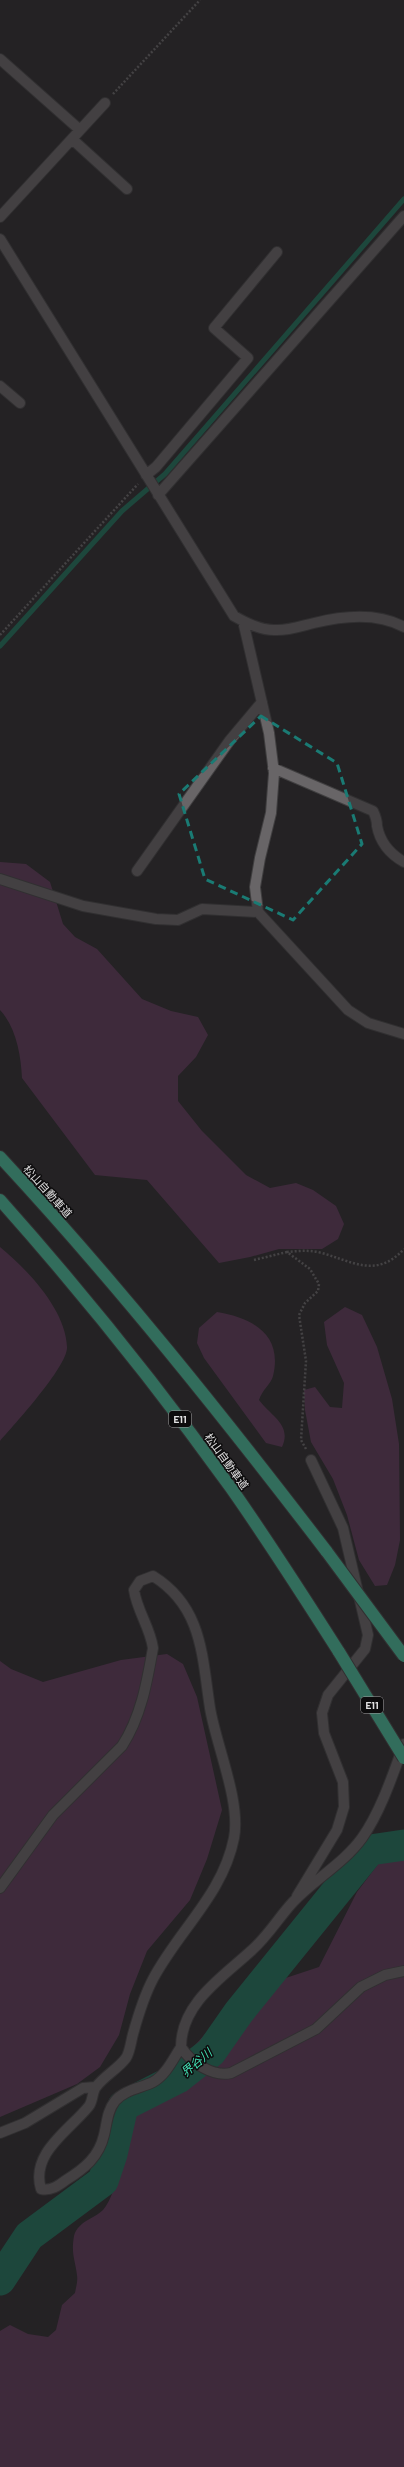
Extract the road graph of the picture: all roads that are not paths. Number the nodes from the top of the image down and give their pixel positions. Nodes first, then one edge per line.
1 (0, 59) edge
2 (105, 103) road end
3 (80, 130) junction
4 (72, 139) junction
5 (127, 189) dead end
6 (404, 216) edge
7 (0, 217) edge
8 (0, 239) edge
9 (277, 252) dead end
10 (0, 386) edge
11 (20, 403) dead end
12 (148, 478) junction
13 (157, 493) junction
14 (243, 621) junction
15 (404, 627) edge
16 (262, 702) junction
17 (273, 768) junction
18 (404, 862) edge
19 (137, 871) dead end
20 (0, 879) edge
21 (258, 912) junction
22 (404, 1034) edge
23 (0, 1157) edge
24 (0, 1200) edge
25 (311, 1460) road end
26 (404, 1656) edge
27 (404, 1744) edge
28 (404, 1758) edge
29 (0, 1888) edge
30 (294, 1901) junction
31 (404, 1971) edge
32 (183, 2049) junction
33 (95, 2087) junction
34 (0, 2132) edge

1 - 3 street
2 - 3 street
3 - 4 street
4 - 5 street
4 - 7 street
6 - 13 street
8 - 12 street
9 - 12 street
10 - 11 street
12 - 13 street
13 - 14 street
14 - 15 street
14 - 16 street
16 - 17 street
16 - 19 street
17 - 18 street
17 - 21 street
20 - 21 street
21 - 22 street
23 - 26 highway, 松山自動車道, bridge
24 - 28 highway, 松山自動車道 / E11, bridge
25 - 30 street
27 - 30 street
29 - 33 street
30 - 32 street
31 - 32 street
32 - 33 street
33 - 34 street

